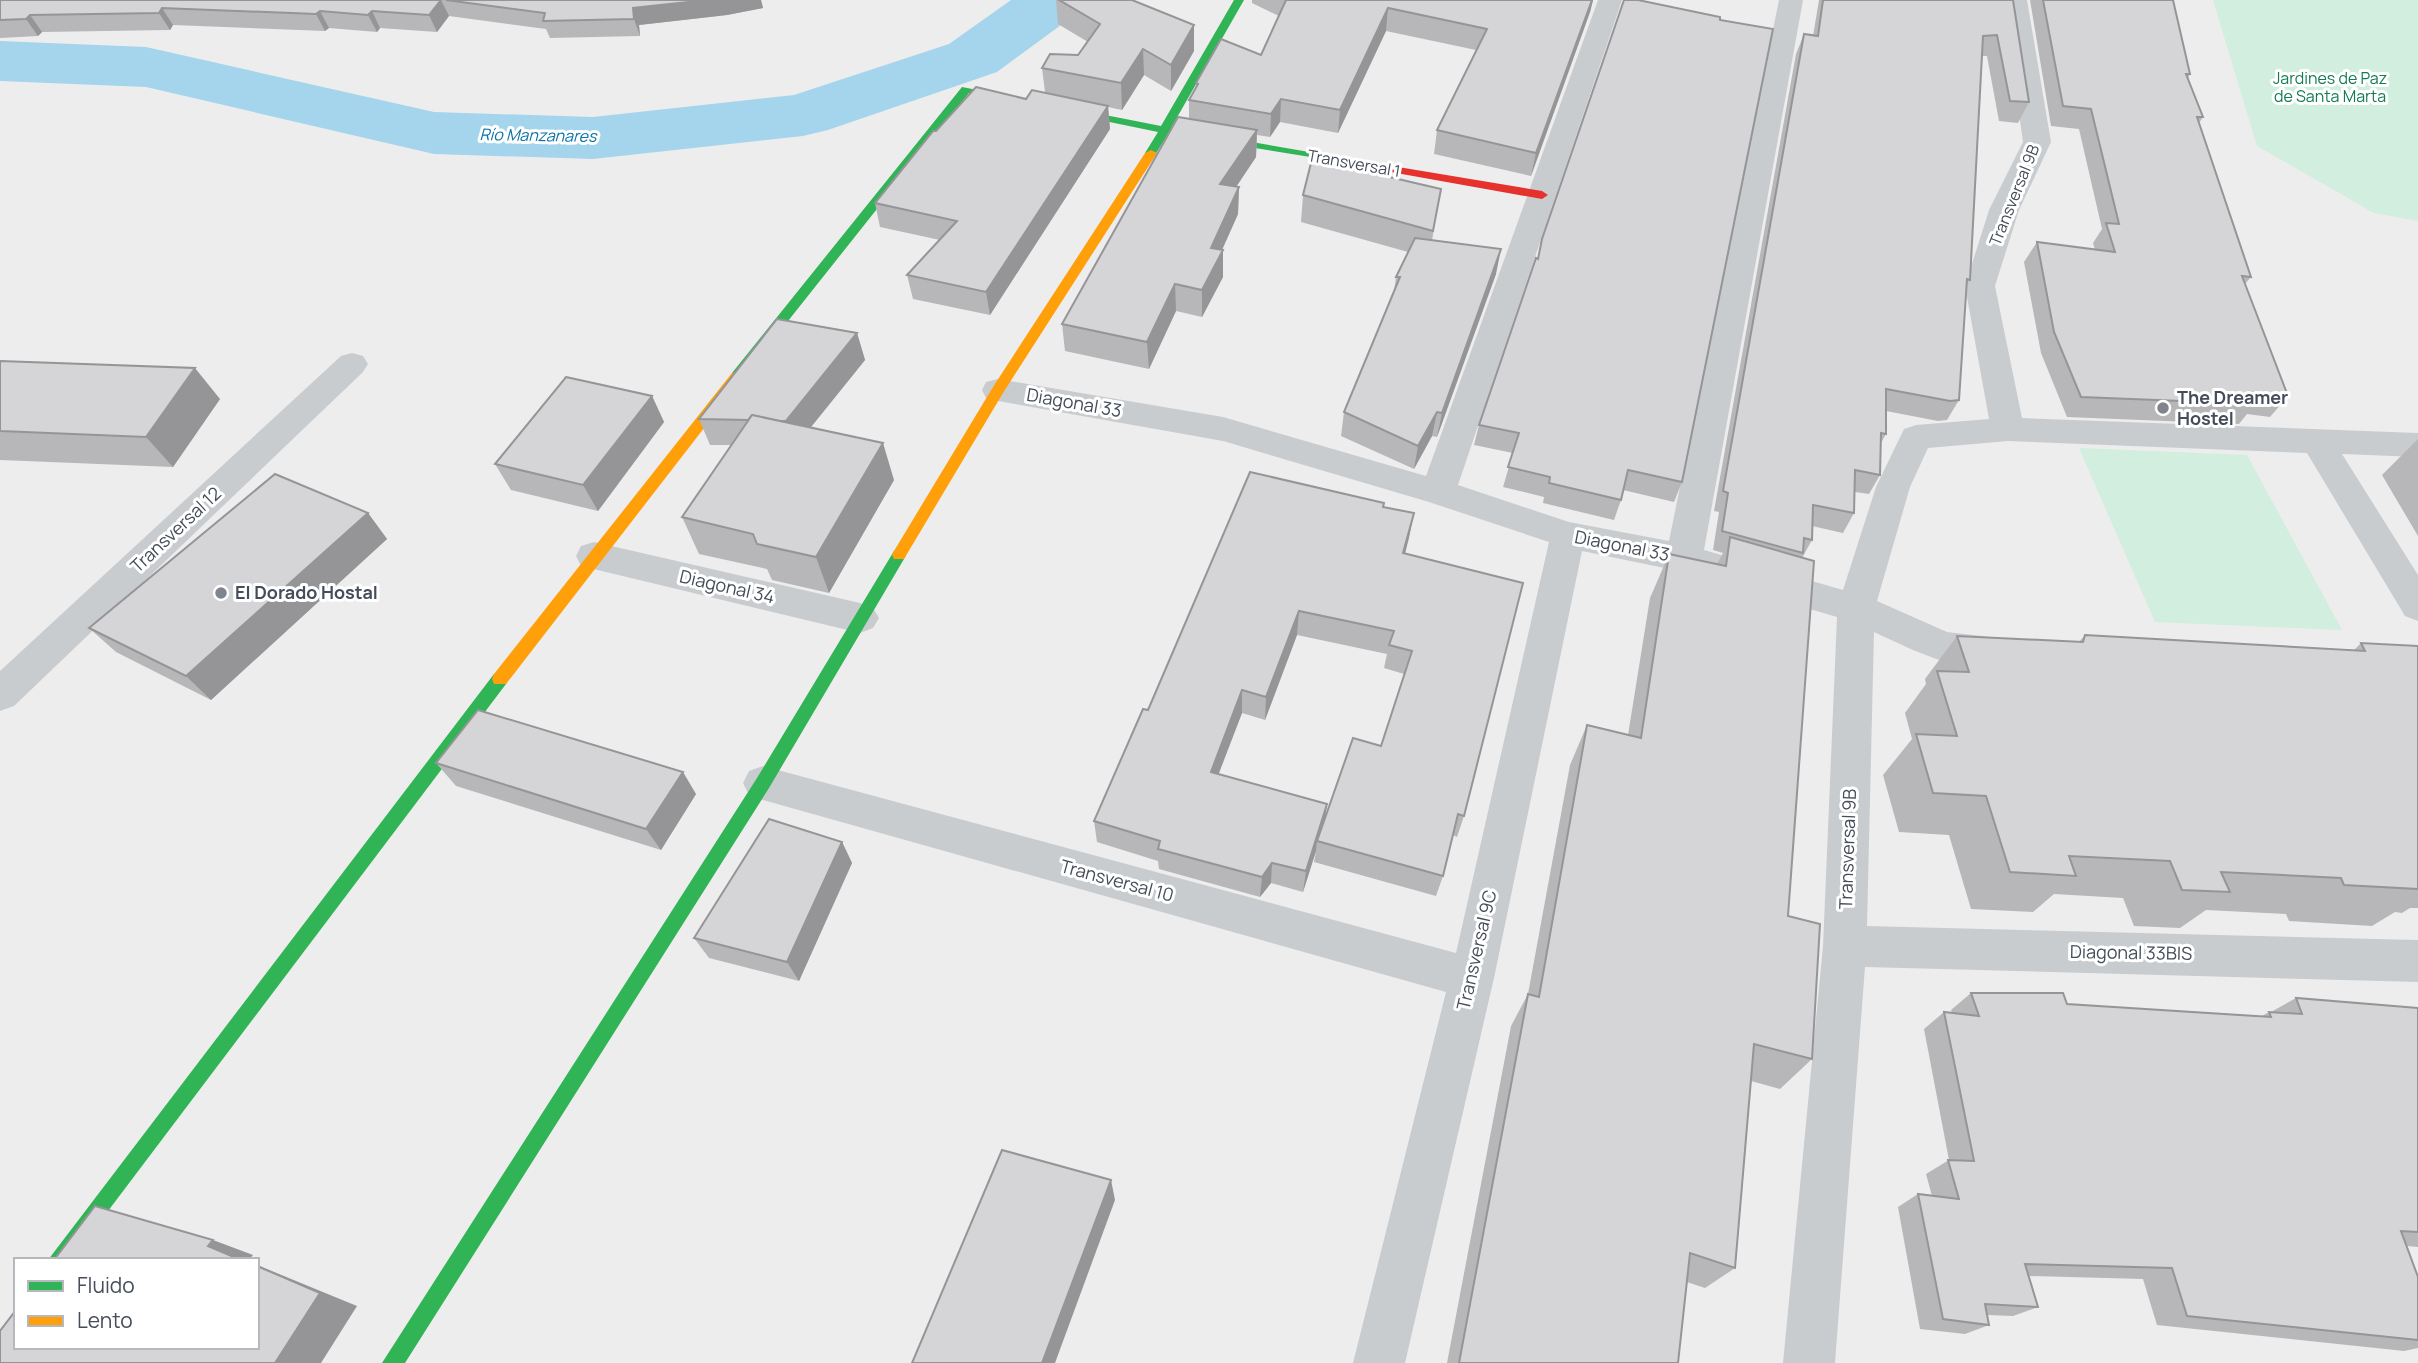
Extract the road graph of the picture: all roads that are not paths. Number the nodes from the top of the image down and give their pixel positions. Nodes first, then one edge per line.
1 (1239, 0) edge
2 (1791, 0) edge
3 (2015, 0) edge
4 (1610, 4) edge
5 (1166, 130) junction
6 (1542, 195) junction
7 (352, 364) dead end
8 (998, 390) junction
9 (2008, 429) junction
10 (2318, 443) junction
11 (2418, 445) edge
12 (1438, 492) junction
13 (1568, 535) junction
14 (594, 556) junction
15 (1684, 558) junction
16 (2418, 606) edge
17 (1856, 608) junction
18 (860, 618) junction
19 (2030, 655) edge
20 (0, 695) edge
21 (763, 783) junction
22 (1845, 946) junction
23 (2418, 961) edge
24 (1472, 978) junction
25 (60, 1258) edge
26 (393, 1363) edge
27 (1378, 1363) edge
28 (1810, 1363) edge

1 - 5 street
2 - 15 street
3 - 9 street, Transversal 9B
4 - 6 street
5 - 6 street, Transversal 1
5 - 8 street
5 - 14 street, Transversal 1
6 - 12 street
7 - 20 street, Transversal 12
8 - 12 street, Diagonal 33
8 - 18 street
9 - 10 street, Transversal 9B
9 - 17 street, Transversal 9B
10 - 11 street, Transversal 9B
10 - 16 street
12 - 13 street, Diagonal 33
13 - 15 street, Diagonal 33
13 - 24 street, Transversal 9C
14 - 18 street, Diagonal 34
14 - 25 street
15 - 17 street, Diagonal 33
17 - 19 street, Diagonal 33
17 - 22 street, Transversal 9B
18 - 21 street
21 - 24 street, Transversal 10
21 - 26 street
22 - 23 street, Diagonal 33BIS
22 - 28 street, Transversal 9B
24 - 27 street, Transversal 9C

